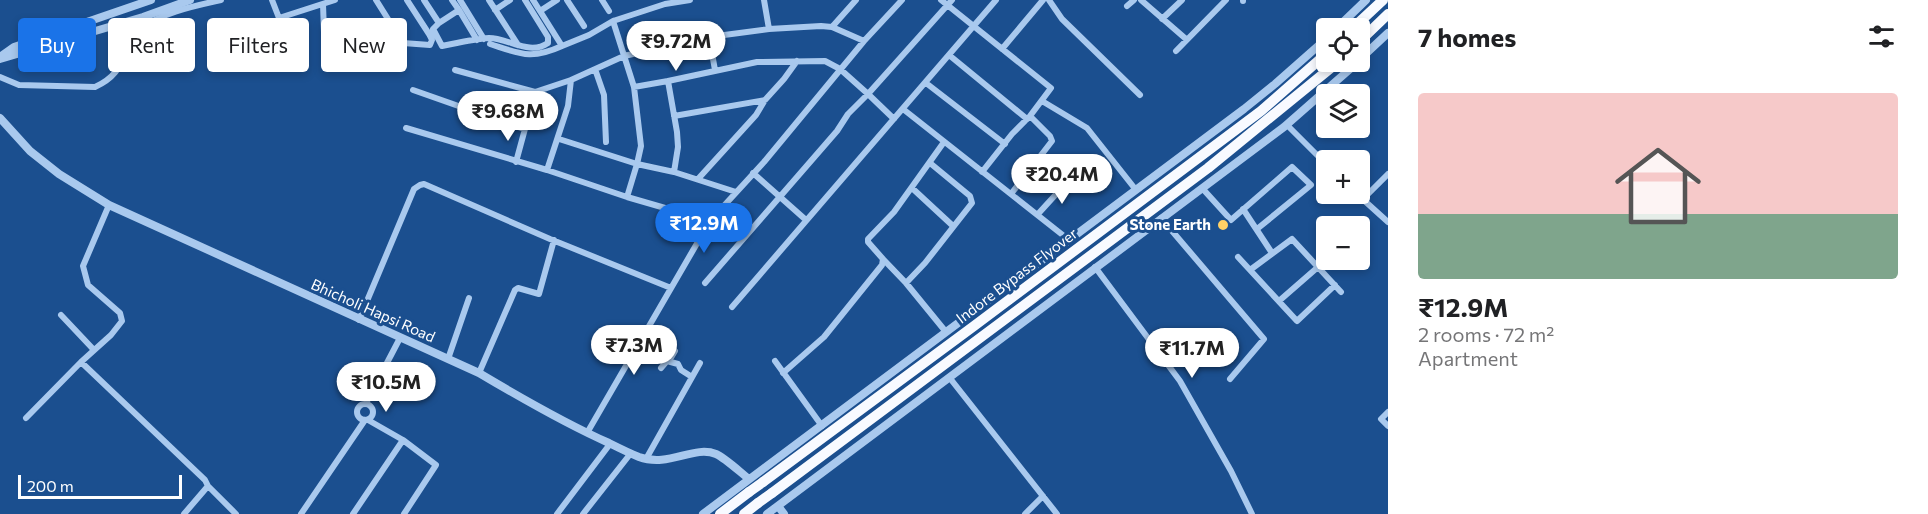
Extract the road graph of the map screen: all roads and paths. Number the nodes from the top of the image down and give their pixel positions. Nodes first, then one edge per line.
1 (151, 0) edge
2 (190, 0) edge
3 (221, 0) edge
4 (272, 0) edge
5 (335, 0) edge
6 (376, 0) edge
7 (407, 0) edge
8 (424, 0) edge
9 (452, 0) edge
10 (459, 0) edge
11 (489, 0) edge
12 (510, 0) edge
13 (525, 0) edge
14 (533, 0) edge
15 (557, 0) edge
16 (567, 0) edge
17 (602, 0) edge
18 (690, 0) edge
19 (764, 0) edge
20 (902, 0) edge
21 (941, 0) edge
22 (996, 0) edge
23 (1043, 0) edge
24 (1049, 0) edge
25 (1134, 0) edge
26 (1141, 0) edge
27 (1182, 0) edge
28 (1226, 0) edge
29 (1366, 0) edge
30 (1383, 0) edge
31 (853, 1) edge
32 (950, 3) edge
33 (323, 4) junction
34 (1127, 6) dead end
35 (459, 10) junction
36 (495, 10) junction
37 (540, 11) junction
38 (609, 11) dead end
39 (1388, 14) edge
40 (324, 18) edge
41 (387, 18) edge
42 (1347, 18) edge
43 (1364, 18) edge
44 (1162, 19) junction
45 (613, 21) junction
46 (439, 23) junction
47 (584, 26) dead end
48 (974, 26) junction
49 (832, 27) junction
50 (769, 29) junction
51 (1370, 31) edge
52 (1388, 33) edge
53 (709, 38) junction
54 (1186, 39) junction
55 (477, 40) junction
56 (864, 41) junction
57 (487, 42) junction
58 (407, 44) edge
59 (518, 46) junction
60 (562, 46) junction
61 (1316, 48) edge
62 (1002, 49) junction
63 (1370, 50) edge
64 (1176, 51) dead end
65 (949, 55) junction
66 (624, 56) junction
67 (0, 58) edge
68 (797, 61) junction
69 (1316, 63) edge
70 (595, 69) junction
71 (840, 69) junction
72 (455, 70) dead end
73 (715, 70) junction
74 (1326, 72) edge
75 (1346, 72) edge
76 (0, 77) edge
77 (572, 80) junction
78 (668, 81) junction
79 (926, 83) junction
80 (634, 87) junction
81 (413, 90) dead end
82 (535, 92) junction
83 (868, 94) junction
84 (1140, 95) dead end
85 (765, 100) junction
86 (1042, 101) junction
87 (903, 109) junction
88 (674, 117) junction
89 (1028, 117) junction
90 (0, 118) edge
91 (894, 119) junction
92 (1287, 125) junction
93 (406, 128) dead end
94 (524, 129) junction
95 (1211, 134) junction
96 (559, 139) junction
97 (606, 142) dead end
98 (944, 142) junction
99 (1005, 144) junction
100 (1218, 144) junction
101 (1316, 154) edge
102 (516, 162) junction
103 (930, 163) junction
104 (637, 164) junction
105 (547, 170) junction
106 (674, 172) junction
107 (982, 172) junction
108 (753, 173) junction
109 (1388, 174) edge
110 (698, 179) junction
111 (1069, 180) dead end
112 (912, 188) junction
113 (1202, 188) junction
114 (1136, 190) junction
115 (736, 192) junction
116 (1370, 192) edge
117 (1011, 194) junction
118 (627, 197) junction
119 (780, 198) junction
120 (1368, 204) edge
121 (109, 205) junction
122 (1243, 209) junction
123 (1038, 214) junction
124 (1161, 218) junction
125 (806, 220) junction
126 (710, 221) junction
127 (1388, 222) edge
128 (953, 226) junction
129 (1257, 229) junction
130 (555, 240) junction
131 (1069, 240) junction
132 (1272, 253) junction
133 (1238, 257) dead end
134 (883, 259) junction
135 (1316, 265) edge
136 (1095, 267) junction
137 (1316, 269) edge
138 (1250, 270) junction
139 (1321, 270) edge
140 (705, 283) dead end
141 (906, 283) junction
142 (1335, 285) junction
143 (671, 288) junction
144 (1341, 292) dead end
145 (469, 298) dead end
146 (1279, 302) junction
147 (732, 307) dead end
148 (61, 315) dead end
149 (359, 320) junction
150 (946, 332) junction
151 (400, 339) junction
152 (94, 350) junction
153 (675, 351) dead end
154 (448, 359) junction
155 (669, 361) junction
156 (775, 361) dead end
157 (81, 362) junction
158 (700, 363) dead end
159 (661, 368) dead end
160 (479, 373) junction
161 (783, 373) junction
162 (692, 377) junction
163 (949, 377) junction
164 (1230, 379) dead end
165 (366, 403) junction
166 (1388, 412) edge
167 (26, 418) dead end
168 (366, 420) junction
169 (822, 426) junction
170 (1388, 426) edge
171 (587, 433) junction
172 (403, 440) junction
173 (610, 444) junction
174 (631, 453) junction
175 (646, 459) junction
176 (749, 479) junction
177 (208, 486) junction
178 (1043, 496) junction
179 (778, 506) junction
180 (184, 514) edge
181 (236, 514) edge
182 (301, 514) edge
183 (353, 514) edge
184 (404, 514) edge
185 (557, 514) edge
186 (583, 514) edge
187 (703, 514) edge
188 (720, 514) edge
189 (744, 514) edge
190 (767, 514) edge
191 (784, 514) edge
192 (1026, 514) edge
193 (1057, 514) edge
194 (1252, 514) edge

1 - 67 street
2 - 67 street
3 - 76 street
4 - 33 street
5 - 33 street
6 - 41 street
7 - 58 street
8 - 46 street
9 - 35 street
10 - 57 street
11 - 36 street
12 - 36 street
13 - 59 street
14 - 37 street
15 - 37 street
16 - 47 street
17 - 38 street
18 - 45 street
19 - 50 street
20 - 56 street
21 - 32 street
22 - 48 street
23 - 62 street
24 - 84 street
25 - 34 street
26 - 44 street
27 - 44 street
28 - 54 street
29 - 42 street
30 - 43 highway
31 - 49 street
32 - 48 street
32 - 83 street
33 - 40 street
35 - 46 street
35 - 55 street
36 - 59 street
37 - 60 street
39 - 51 highway
44 - 54 street
45 - 60 street
45 - 66 street
46 - 55 street
48 - 62 street
48 - 65 street
49 - 50 street
49 - 56 street
50 - 53 street
52 - 63 street
53 - 66 street
53 - 73 street
54 - 64 street
55 - 57 street
56 - 71 street
57 - 59 street
57 - 60 street
61 - 95 street
62 - 86 street
65 - 79 street
65 - 89 street
66 - 70 street
66 - 80 street
68 - 71 street
68 - 73 street
68 - 85 street
69 - 100 highway, Indore Bypass Flyover
70 - 77 street
70 - 97 street
71 - 83 street
71 - 108 street
72 - 82 street
73 - 78 street
74 - 189 highway, Indore Bypass Flyover, bridge
75 - 92 street
77 - 82 street
77 - 96 street
78 - 80 street
78 - 88 street
79 - 87 street
79 - 99 street
80 - 104 street
81 - 94 street
82 - 94 street
83 - 91 street
83 - 119 street
85 - 88 street
85 - 110 street
86 - 89 street
86 - 114 street
87 - 91 street
87 - 98 street
88 - 106 street
89 - 99 street
89 - 117 street
90 - 121 street, Bhicholi Hapsi Road
91 - 125 street
92 - 101 street
92 - 113 street
93 - 102 street
94 - 102 street
95 - 100 highway
95 - 114 street
96 - 104 street
96 - 105 street
98 - 103 street
98 - 107 street
99 - 107 street
100 - 188 highway, Indore Bypass Flyover, bridge
102 - 105 street
103 - 112 street
103 - 128 street
104 - 106 street
104 - 118 street
105 - 118 street
106 - 110 street
107 - 117 street
108 - 115 street
108 - 119 street
109 - 116 street
110 - 115 street
111 - 123 street
112 - 128 street
112 - 134 street
113 - 122 street
113 - 124 street
114 - 131 street
115 - 126 street
117 - 123 street
118 - 126 street
119 - 125 street
119 - 140 street
120 - 127 street
121 - 149 street, Bhicholi Hapsi Road
121 - 152 street
122 - 129 street
122 - 129 street
123 - 131 street
124 - 136 street
124 - 164 street
125 - 147 street
126 - 143 street
128 - 141 street
129 - 132 street
130 - 143 street
130 - 149 street
130 - 160 street
131 - 150 street
132 - 135 street
132 - 138 street
133 - 138 street
134 - 141 street
134 - 161 street
136 - 163 street
136 - 194 street
137 - 146 street
138 - 146 street
139 - 142 street
141 - 150 street
142 - 144 street
142 - 146 street
143 - 171 street
145 - 154 street
148 - 152 street
149 - 151 street, Bhicholi Hapsi Road
150 - 169 street
151 - 154 street, Bhicholi Hapsi Road
151 - 165 street
152 - 157 street
153 - 155 street
154 - 160 street, Bhicholi Hapsi Road
155 - 159 street
155 - 162 street
156 - 161 street
157 - 167 street
157 - 177 street
158 - 162 street
160 - 171 street, Bhicholi Hapsi Road
161 - 169 street
162 - 175 street
163 - 178 street
163 - 179 street
165 - 168 street
165 - 168 street
166 - 170 street
168 - 172 street
168 - 182 street
169 - 176 street
171 - 173 street, Bhicholi Hapsi Road
172 - 183 street
172 - 184 street
173 - 174 street, Bhicholi Hapsi Road
173 - 185 street
174 - 175 street, Bhicholi Hapsi Road
174 - 186 street
175 - 176 street, Bhicholi Hapsi Road
176 - 187 street
177 - 180 street
177 - 181 street
178 - 192 street
178 - 193 street
179 - 190 street
179 - 191 street

